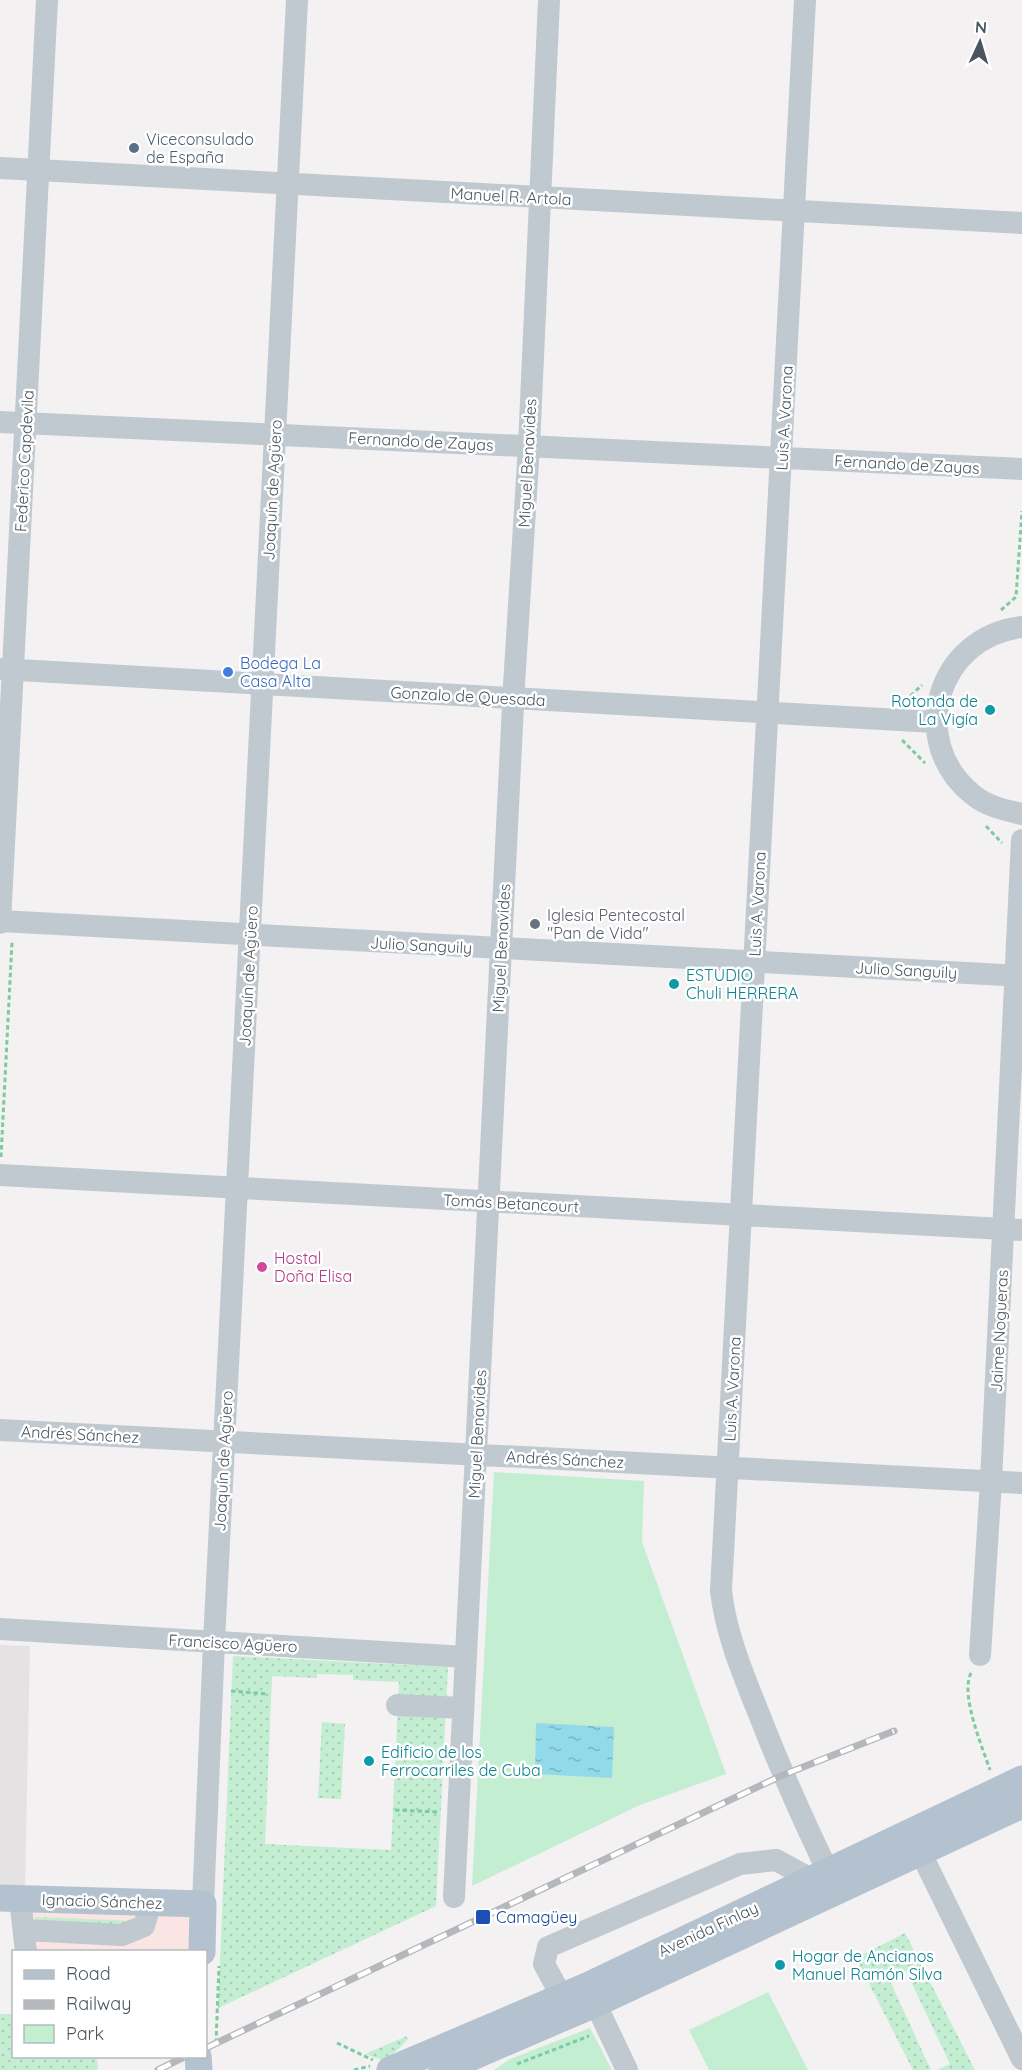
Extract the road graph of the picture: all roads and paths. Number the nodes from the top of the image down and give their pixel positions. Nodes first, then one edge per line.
1 (47, 0) edge
2 (297, 0) edge
3 (549, 0) edge
4 (805, 0) edge
5 (0, 168) edge
6 (40, 171) junction
7 (288, 184) junction
8 (541, 197) junction
9 (794, 211) junction
10 (1022, 223) edge
11 (0, 422) edge
12 (26, 423) junction
13 (275, 435) junction
14 (529, 446) junction
15 (782, 458) junction
16 (1022, 469) edge
17 (1022, 511) edge
18 (1000, 612) dead end
19 (1022, 627) edge
20 (6, 669) edge
21 (926, 681) dead end
22 (262, 684) junction
23 (513, 698) junction
24 (902, 704) dead end
25 (766, 713) junction
26 (935, 722) junction
27 (1022, 814) edge
28 (1022, 840) edge
29 (0, 922) edge
30 (249, 936) junction
31 (501, 949) junction
32 (755, 963) junction
33 (1018, 976) edge
34 (0, 1175) edge
35 (237, 1188) junction
36 (489, 1202) junction
37 (742, 1215) junction
38 (1013, 1230) edge
39 (0, 1430) edge
40 (224, 1441) junction
41 (476, 1455) junction
42 (728, 1467) junction
43 (991, 1481) junction
44 (1022, 1484) edge
45 (0, 1629) edge
46 (214, 1642) junction
47 (980, 1655) joint
48 (466, 1657) junction
49 (231, 1691) dead end
50 (268, 1694) dead end
51 (398, 1706) dead end
52 (464, 1708) junction
53 (1022, 1779) edge
54 (996, 1791) junction
55 (1022, 1805) edge
56 (395, 1810) dead end
57 (458, 1812) junction
58 (916, 1842) junction
59 (826, 1881) junction
60 (454, 1897) dead end
61 (10, 1898) edge
62 (151, 1902) junction
63 (203, 1904) junction
64 (25, 1941) edge
65 (202, 1950) edge
66 (579, 2000) junction
67 (594, 2034) dead end
68 (1022, 2059) edge
69 (512, 2066) dead end
70 (390, 2070) edge
71 (441, 2070) edge
72 (627, 2070) edge

1 - 6 street, Federico Capdevila
2 - 7 street, Joaquín de Agüero
3 - 8 street, Miguel Benavides
4 - 9 street, Luis A. Varona
5 - 6 street, Manuel R. Artola
6 - 7 street, Manuel R. Artola
6 - 12 street, Federico Capdevila
7 - 8 street, Manuel R. Artola
7 - 13 street, Joaquín de Agüero
8 - 9 street, Manuel R. Artola
8 - 14 street, Miguel Benavides
9 - 10 street, Manuel R. Artola
9 - 15 street, Luis A. Varona
11 - 12 street, Fernando de Zayas
12 - 13 street, Fernando de Zayas
12 - 20 street, Federico Capdevila
13 - 14 street, Fernando de Zayas
13 - 22 street, Joaquín de Agüero
14 - 15 street, Fernando de Zayas
14 - 23 street, Miguel Benavides
15 - 16 street, Fernando de Zayas
15 - 25 street, Luis A. Varona
17 - 18 path
19 - 26 street
20 - 22 street, Gonzalo de Quesada
20 - 29 street, Federico Capdevila
21 - 24 path
22 - 23 street, Gonzalo de Quesada
22 - 30 street, Joaquín de Agüero
23 - 25 street, Gonzalo de Quesada
23 - 31 street, Miguel Benavides
25 - 26 street, Gonzalo de Quesada
25 - 32 street, Luis A. Varona
26 - 27 street
28 - 33 street, Jaime Nogueras
29 - 30 street, Julio Sanguily
30 - 31 street, Julio Sanguily
30 - 35 street, Joaquín de Agüero
31 - 32 street, Julio Sanguily
31 - 36 street, Miguel Benavides
32 - 33 street, Julio Sanguily
32 - 37 street, Luis A. Varona
33 - 38 street, Jaime Nogueras
34 - 35 street, Tomás Betancourt
35 - 36 street, Tomás Betancourt
35 - 40 street, Joaquín de Agüero
36 - 37 street, Tomás Betancourt
36 - 41 street, Miguel Benavides
37 - 38 street, Tomás Betancourt
37 - 42 street, Luis A. Varona
38 - 43 street, Jaime Nogueras
39 - 40 street, Andrés Sánchez
40 - 41 street, Andrés Sánchez
40 - 46 street, Joaquín de Agüero
41 - 42 street, Andrés Sánchez
41 - 48 street, Miguel Benavides
42 - 43 street, Andrés Sánchez
42 - 59 street, Luis A. Varona
43 - 44 street, Andrés Sánchez
43 - 47 street, Jaime Nogueras
45 - 46 street, Francisco Agüero
46 - 48 street, Francisco Agüero
46 - 63 street, Joaquín de Agüero
47 - 54 path
48 - 52 street, Miguel Benavides
49 - 50 path
51 - 52 street
52 - 57 street, Miguel Benavides
53 - 54 main road, Avenida Finlay
54 - 58 main road, Avenida Finlay
55 - 58 main road, Avenida Finlay
56 - 57 path
57 - 60 street, Miguel Benavides
58 - 59 main road, Avenida Finlay
58 - 68 street
59 - 66 main road, Avenida Finlay
59 - 66 street
61 - 62 main road, Ignacio Sánchez
61 - 64 street
62 - 63 main road, Ignacio Sánchez
62 - 64 street
63 - 65 main road, Joaquín de Agüero
66 - 70 main road, Avenida Finlay
66 - 71 main road, Avenida Finlay
66 - 72 street
67 - 69 path

